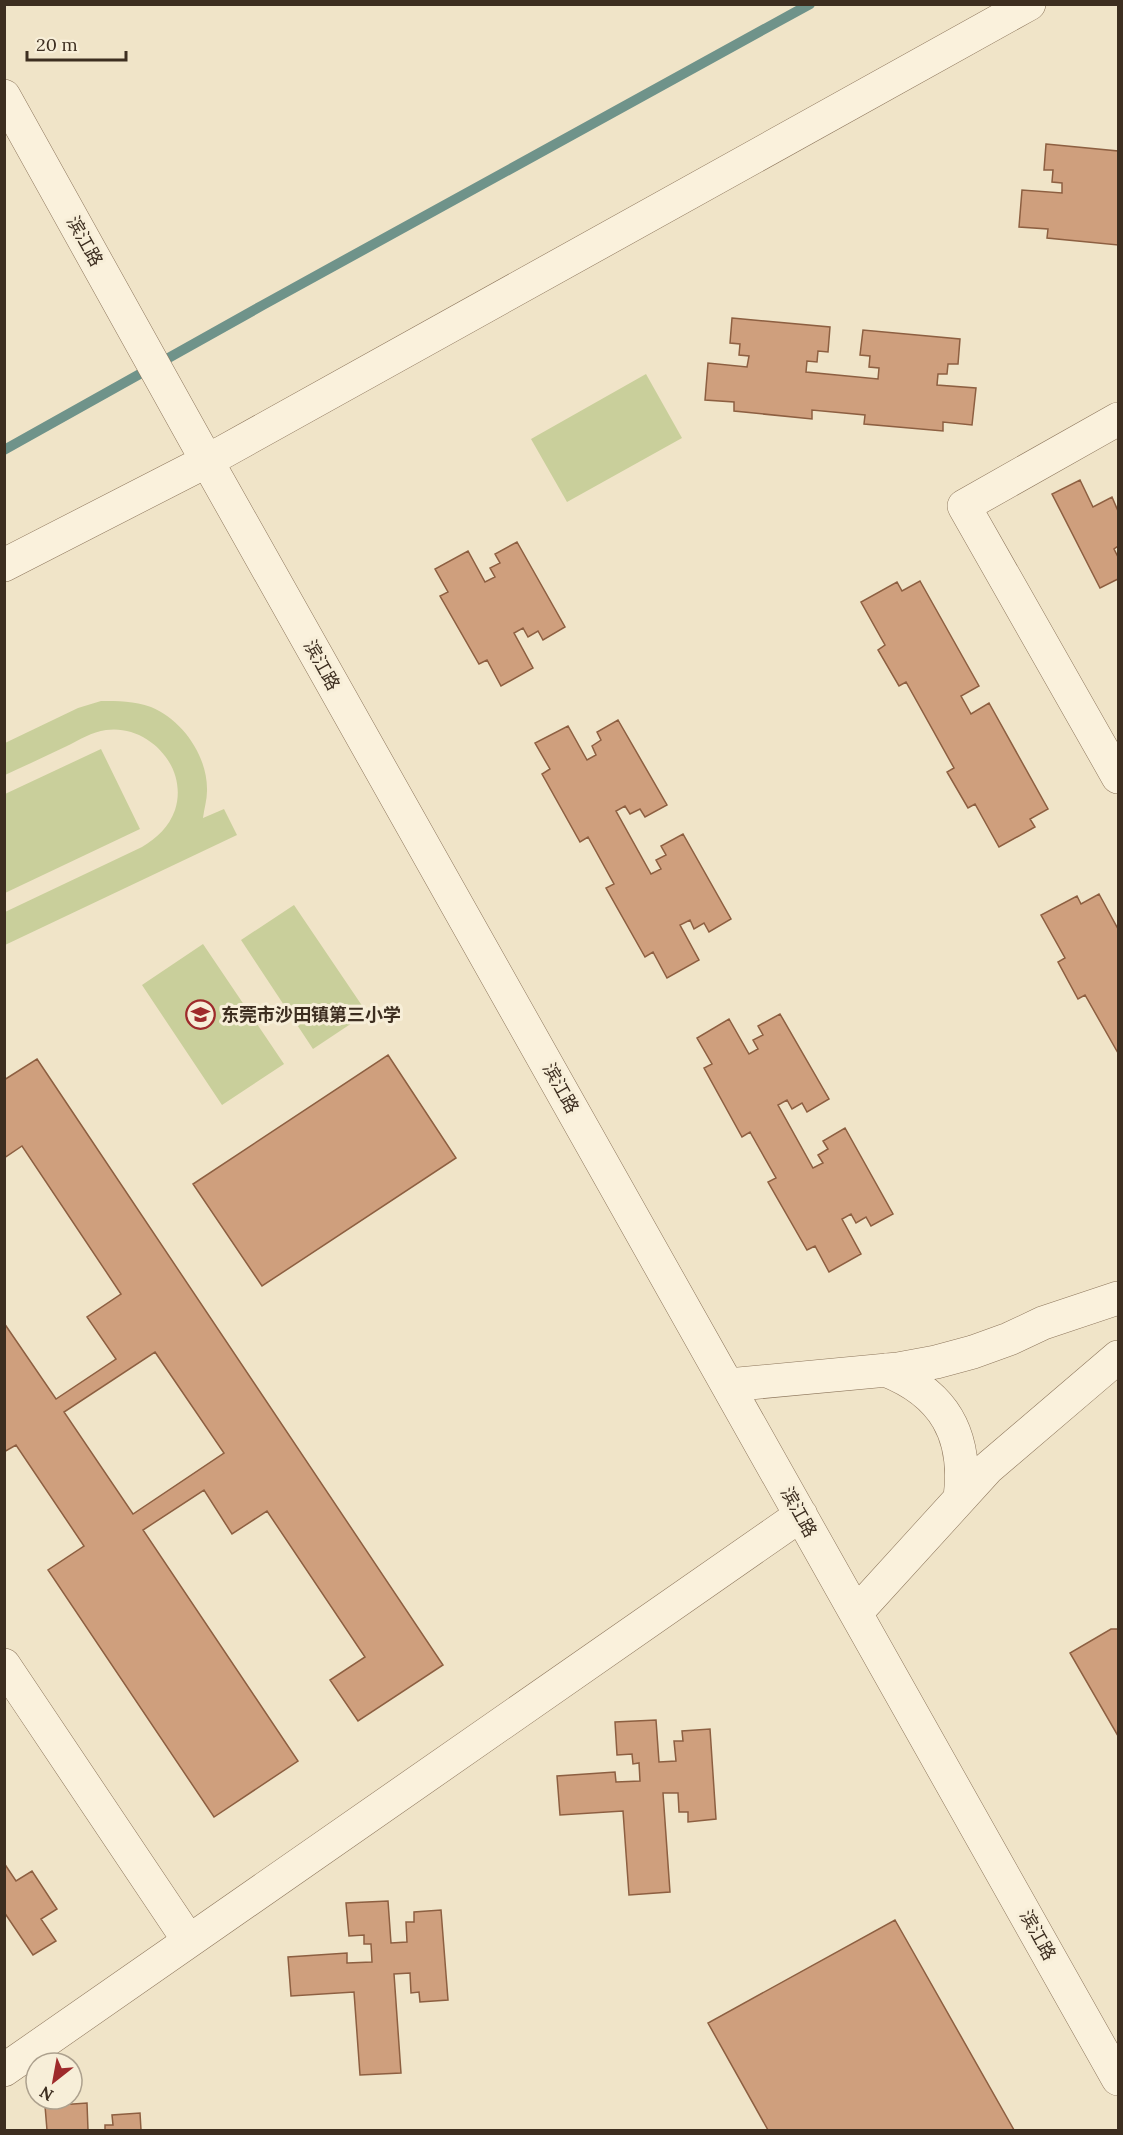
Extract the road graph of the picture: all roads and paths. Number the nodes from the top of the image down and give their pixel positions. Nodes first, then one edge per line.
1 (1029, 4) edge
2 (4, 96) edge
3 (1119, 419) edge
4 (207, 461) junction
5 (4, 565) edge
6 (1119, 777) edge
7 (1119, 1298) edge
8 (1119, 1357) edge
9 (885, 1370) junction
10 (728, 1385) junction
11 (960, 1498) junction
12 (801, 1515) junction
13 (856, 1613) junction
14 (4, 1665) edge
15 (189, 1941) junction
16 (4, 2070) edge
17 (1119, 2079) edge

1 - 4 street
2 - 4 street, 滨江路
3 - 6 street
4 - 5 street
4 - 10 street, 滨江路
7 - 9 street
8 - 11 street
9 - 10 street
9 - 11 street
10 - 12 street, 滨江路
11 - 13 street
12 - 13 street, 滨江路
12 - 15 street
13 - 17 street, 滨江路
14 - 15 street
15 - 16 street

